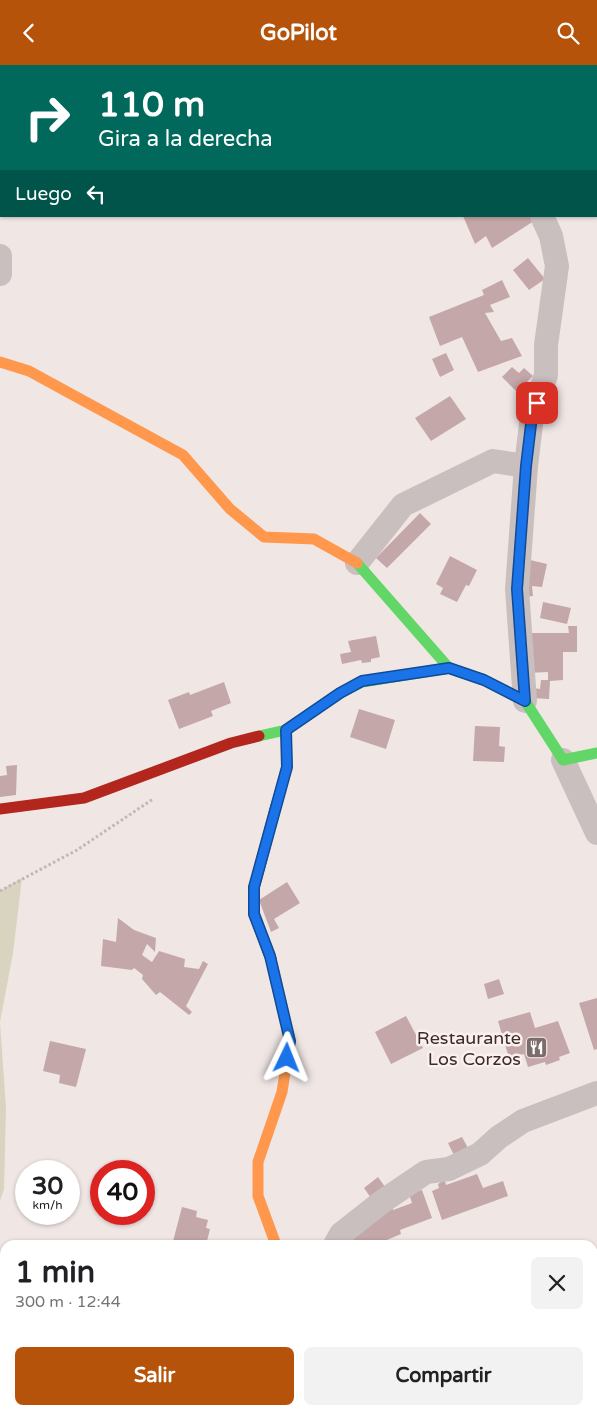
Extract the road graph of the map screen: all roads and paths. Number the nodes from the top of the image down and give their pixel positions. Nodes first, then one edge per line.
1 (542, 217) edge
2 (0, 256) edge
3 (0, 274) edge
4 (0, 362) edge
5 (526, 466) junction
6 (358, 563) junction
7 (449, 668) junction
8 (525, 701) junction
9 (286, 730) junction
10 (597, 753) edge
11 (563, 760) junction
12 (159, 795) dead end
13 (0, 809) edge
14 (597, 833) edge
15 (0, 891) edge
16 (597, 1093) edge
17 (274, 1240) edge
18 (338, 1240) edge

1 - 5 street
2 - 3 street
4 - 6 street
5 - 6 street
5 - 8 street
6 - 7 street
7 - 8 street
7 - 9 street
8 - 11 street
9 - 13 street
9 - 17 street
10 - 11 street
11 - 14 street
12 - 15 path
16 - 18 street

